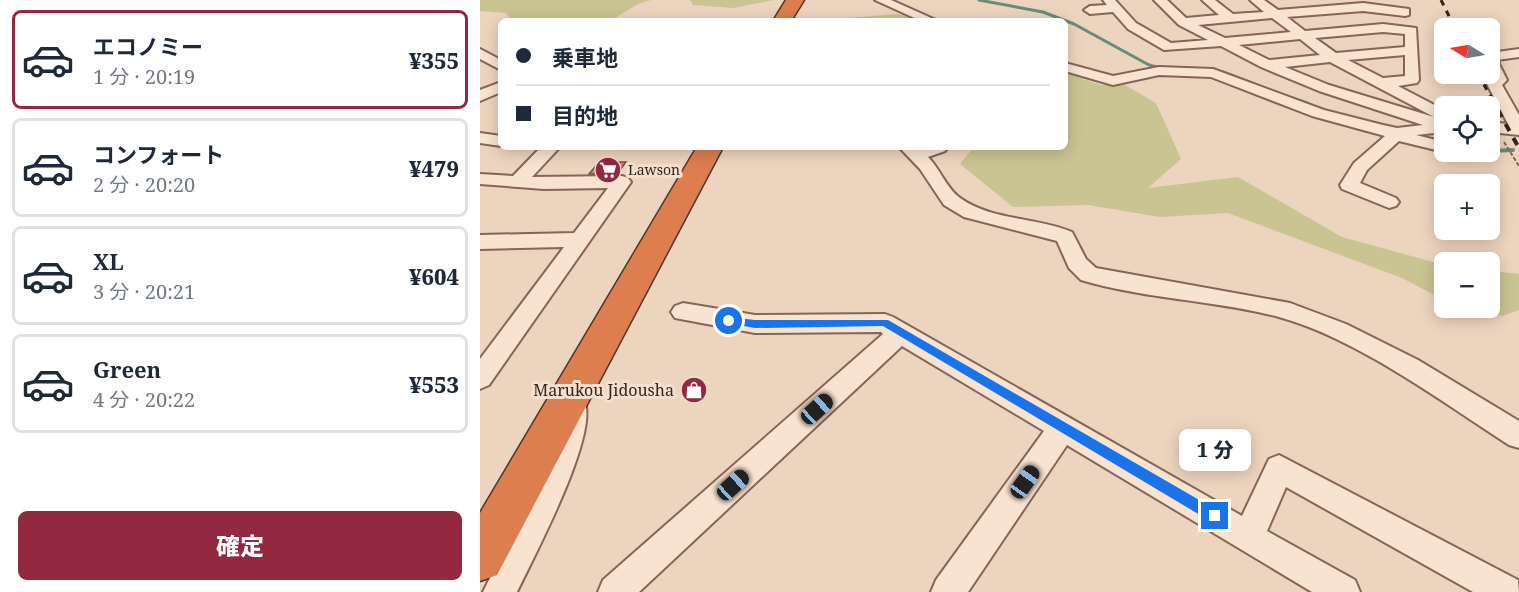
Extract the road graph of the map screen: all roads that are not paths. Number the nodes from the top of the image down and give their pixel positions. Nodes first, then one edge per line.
1 (795, 0) edge
2 (808, 0) edge
3 (881, 0) edge
4 (1160, 0) edge
5 (1208, 0) edge
6 (1256, 0) edge
7 (1305, 0) edge
8 (1352, 0) edge
9 (1398, 0) edge
10 (1113, 4) edge
11 (1363, 7) junction
12 (1090, 10) dead end
13 (1320, 11) junction
14 (1405, 12) junction
15 (1275, 15) junction
16 (784, 18) edge
17 (798, 18) edge
18 (925, 18) edge
19 (1230, 18) junction
20 (1183, 22) junction
21 (1411, 31) junction
22 (1302, 35) junction
23 (1221, 42) junction
24 (1411, 50) junction
25 (480, 53) edge
26 (1519, 53) edge
27 (1500, 55) edge
28 (1333, 58) junction
29 (498, 64) edge
30 (1266, 64) junction
31 (1068, 69) edge
32 (1380, 83) junction
33 (1494, 84) edge
34 (498, 88) edge
35 (480, 97) edge
36 (498, 100) edge
37 (1434, 113) edge
38 (1434, 121) edge
39 (1434, 128) edge
40 (1500, 128) edge
41 (1519, 130) edge
42 (1399, 133) junction
43 (480, 138) edge
44 (498, 141) edge
45 (1434, 144) edge
46 (548, 150) edge
47 (708, 150) edge
48 (913, 151) edge
49 (480, 179) edge
50 (518, 182) junction
51 (1389, 202) dead end
52 (580, 240) junction
53 (480, 242) edge
54 (683, 312) dead end
55 (900, 333) junction
56 (583, 372) junction
57 (480, 378) edge
58 (1063, 427) junction
59 (1519, 436) edge
60 (1249, 537) junction
61 (480, 558) edge
62 (500, 592) edge
63 (615, 592) edge
64 (948, 592) edge
65 (1343, 592) edge
66 (1506, 592) edge

1 - 16 highway
2 - 17 highway
3 - 18 street
4 - 20 street
5 - 19 street
6 - 15 street
7 - 13 street
8 - 11 street
9 - 14 street
10 - 12 street
10 - 23 street
11 - 13 street
11 - 14 street
13 - 15 street
14 - 21 street
15 - 19 street
15 - 22 street
19 - 20 street
20 - 23 street
21 - 22 street
21 - 24 street
22 - 23 street
22 - 28 street
23 - 30 street
24 - 28 street
24 - 32 street
25 - 29 street
26 - 27 street
28 - 30 street
28 - 32 street
30 - 38 street
31 - 42 street
32 - 37 street
33 - 41 street
34 - 35 street
35 - 36 street
39 - 42 street
40 - 41 street
42 - 45 street
42 - 51 street
43 - 44 street
46 - 50 street
47 - 56 highway
48 - 59 street
49 - 50 street
50 - 52 street
52 - 53 street
52 - 57 street
54 - 55 street
55 - 58 street
55 - 63 street
56 - 61 highway
56 - 62 street
58 - 60 street
58 - 64 street
60 - 65 street
60 - 66 street

